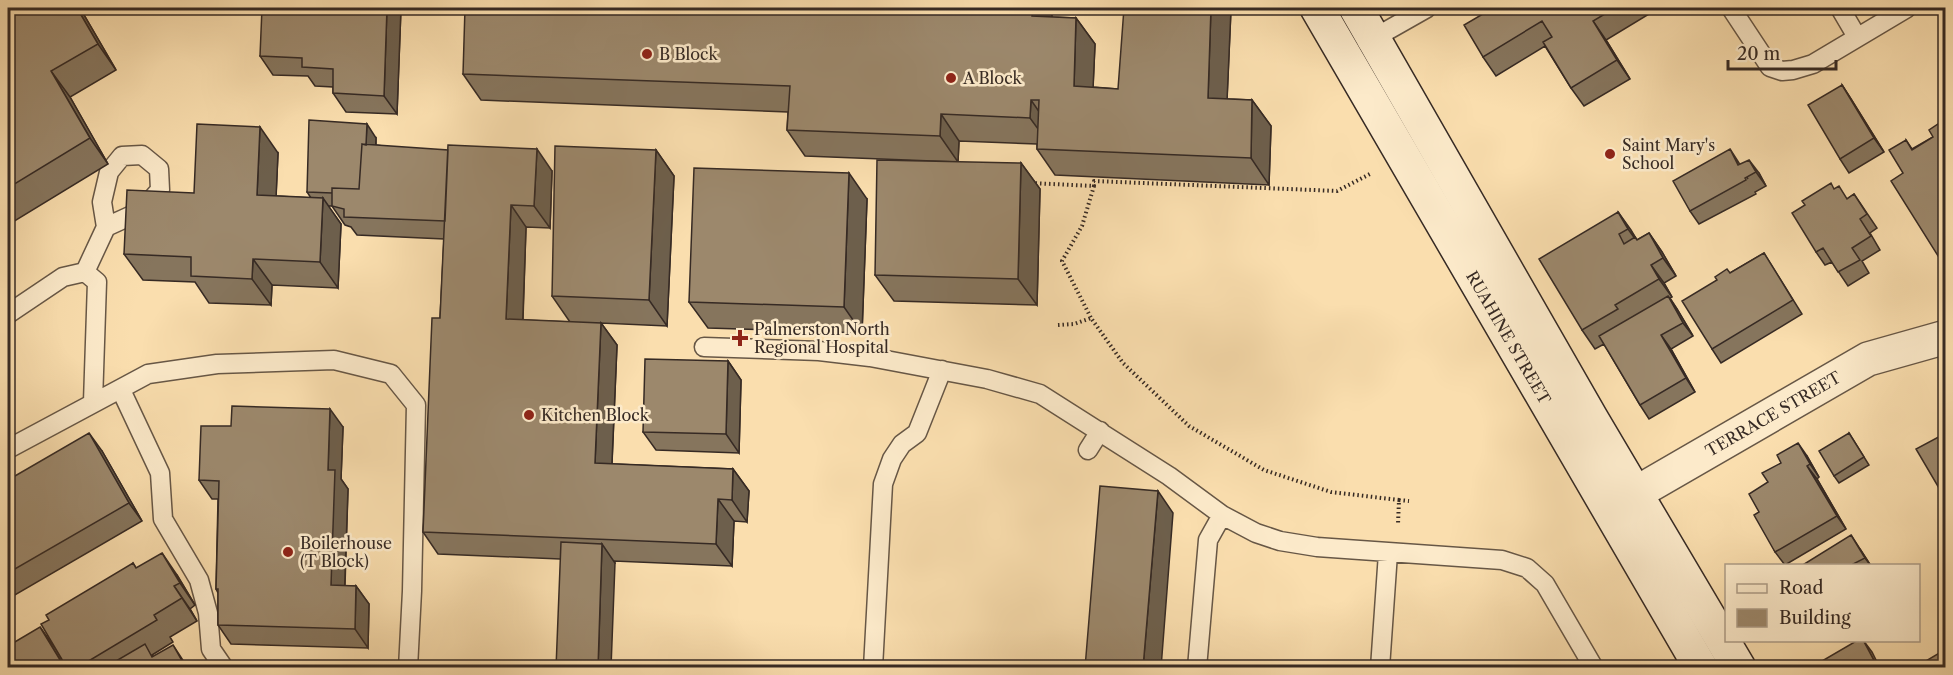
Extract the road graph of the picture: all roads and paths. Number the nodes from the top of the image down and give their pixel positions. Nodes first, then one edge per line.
1 (1317, 8) edge
2 (1356, 8) edge
3 (1427, 8) edge
4 (1731, 8) edge
5 (1840, 8) edge
6 (1907, 8) edge
7 (1857, 36) junction
8 (1374, 38) junction
9 (1345, 56) junction
10 (1370, 174) dead end
11 (1027, 183) dead end
12 (1094, 186) junction
13 (106, 227) dead end
14 (84, 272) junction
15 (8, 314) edge
16 (1091, 318) junction
17 (1058, 325) dead end
18 (1946, 337) edge
19 (704, 347) dead end
20 (942, 370) junction
21 (121, 390) junction
22 (93, 402) junction
23 (1100, 431) junction
24 (8, 449) edge
25 (1088, 450) dead end
26 (1399, 500) junction
27 (1409, 501) dead end
28 (1622, 501) junction
29 (1222, 515) junction
30 (1397, 530) dead end
31 (1388, 553) junction
32 (224, 668) edge
33 (408, 668) edge
34 (873, 668) edge
35 (1197, 668) edge
36 (1380, 668) edge
37 (1594, 668) edge
38 (1701, 668) edge
39 (1739, 668) edge

1 - 9 main road, RUAHINE STREET
2 - 8 main road, RUAHINE STREET
3 - 8 lane
4 - 7 lane
5 - 7 lane
6 - 7 lane
8 - 9 lane
8 - 28 main road, RUAHINE STREET
9 - 28 main road, RUAHINE STREET
10 - 12 path
11 - 12 path
12 - 16 path
13 - 14 lane
14 - 15 lane
14 - 22 lane
16 - 17 path
16 - 26 path
18 - 28 main road, TERRACE STREET
19 - 20 lane
20 - 23 lane
20 - 34 lane
21 - 22 lane
21 - 32 lane
21 - 33 lane
22 - 24 lane
23 - 25 lane
23 - 29 lane
26 - 27 path
26 - 30 path
28 - 38 main road, RUAHINE STREET
28 - 39 main road, RUAHINE STREET
29 - 31 lane
29 - 35 lane
31 - 36 lane
31 - 37 lane

